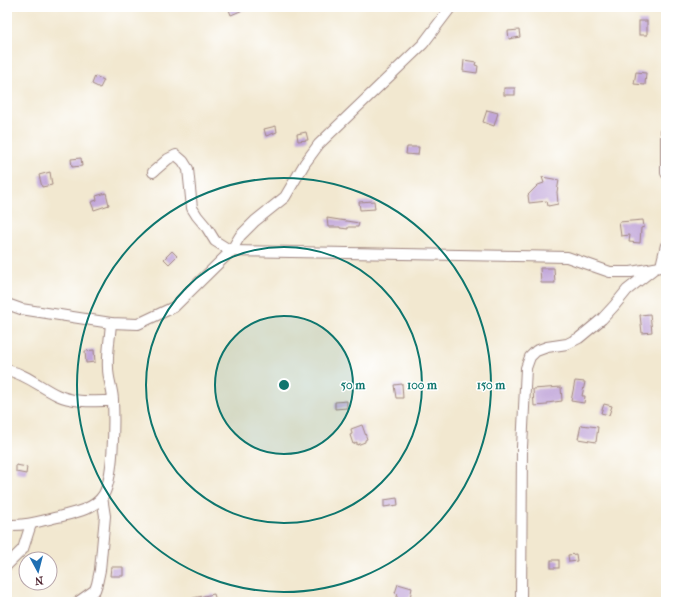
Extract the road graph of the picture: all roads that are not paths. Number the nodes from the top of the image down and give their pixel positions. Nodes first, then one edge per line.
1 (451, 7) edge
2 (666, 125) edge
3 (153, 172) dead end
4 (666, 173) edge
5 (666, 245) edge
6 (231, 251) junction
7 (661, 267) edge
8 (7, 304) edge
9 (111, 323) junction
10 (7, 370) edge
11 (113, 401) junction
12 (102, 497) junction
13 (31, 524) junction
14 (7, 525) edge
15 (7, 564) edge
16 (78, 602) edge
17 (521, 602) edge

1 - 6 street
2 - 4 street
3 - 6 street
5 - 7 street
6 - 7 street
6 - 9 street
7 - 17 street
8 - 9 street
9 - 11 street
10 - 11 street
11 - 12 street
12 - 13 street
12 - 16 street
13 - 14 street
13 - 15 street

